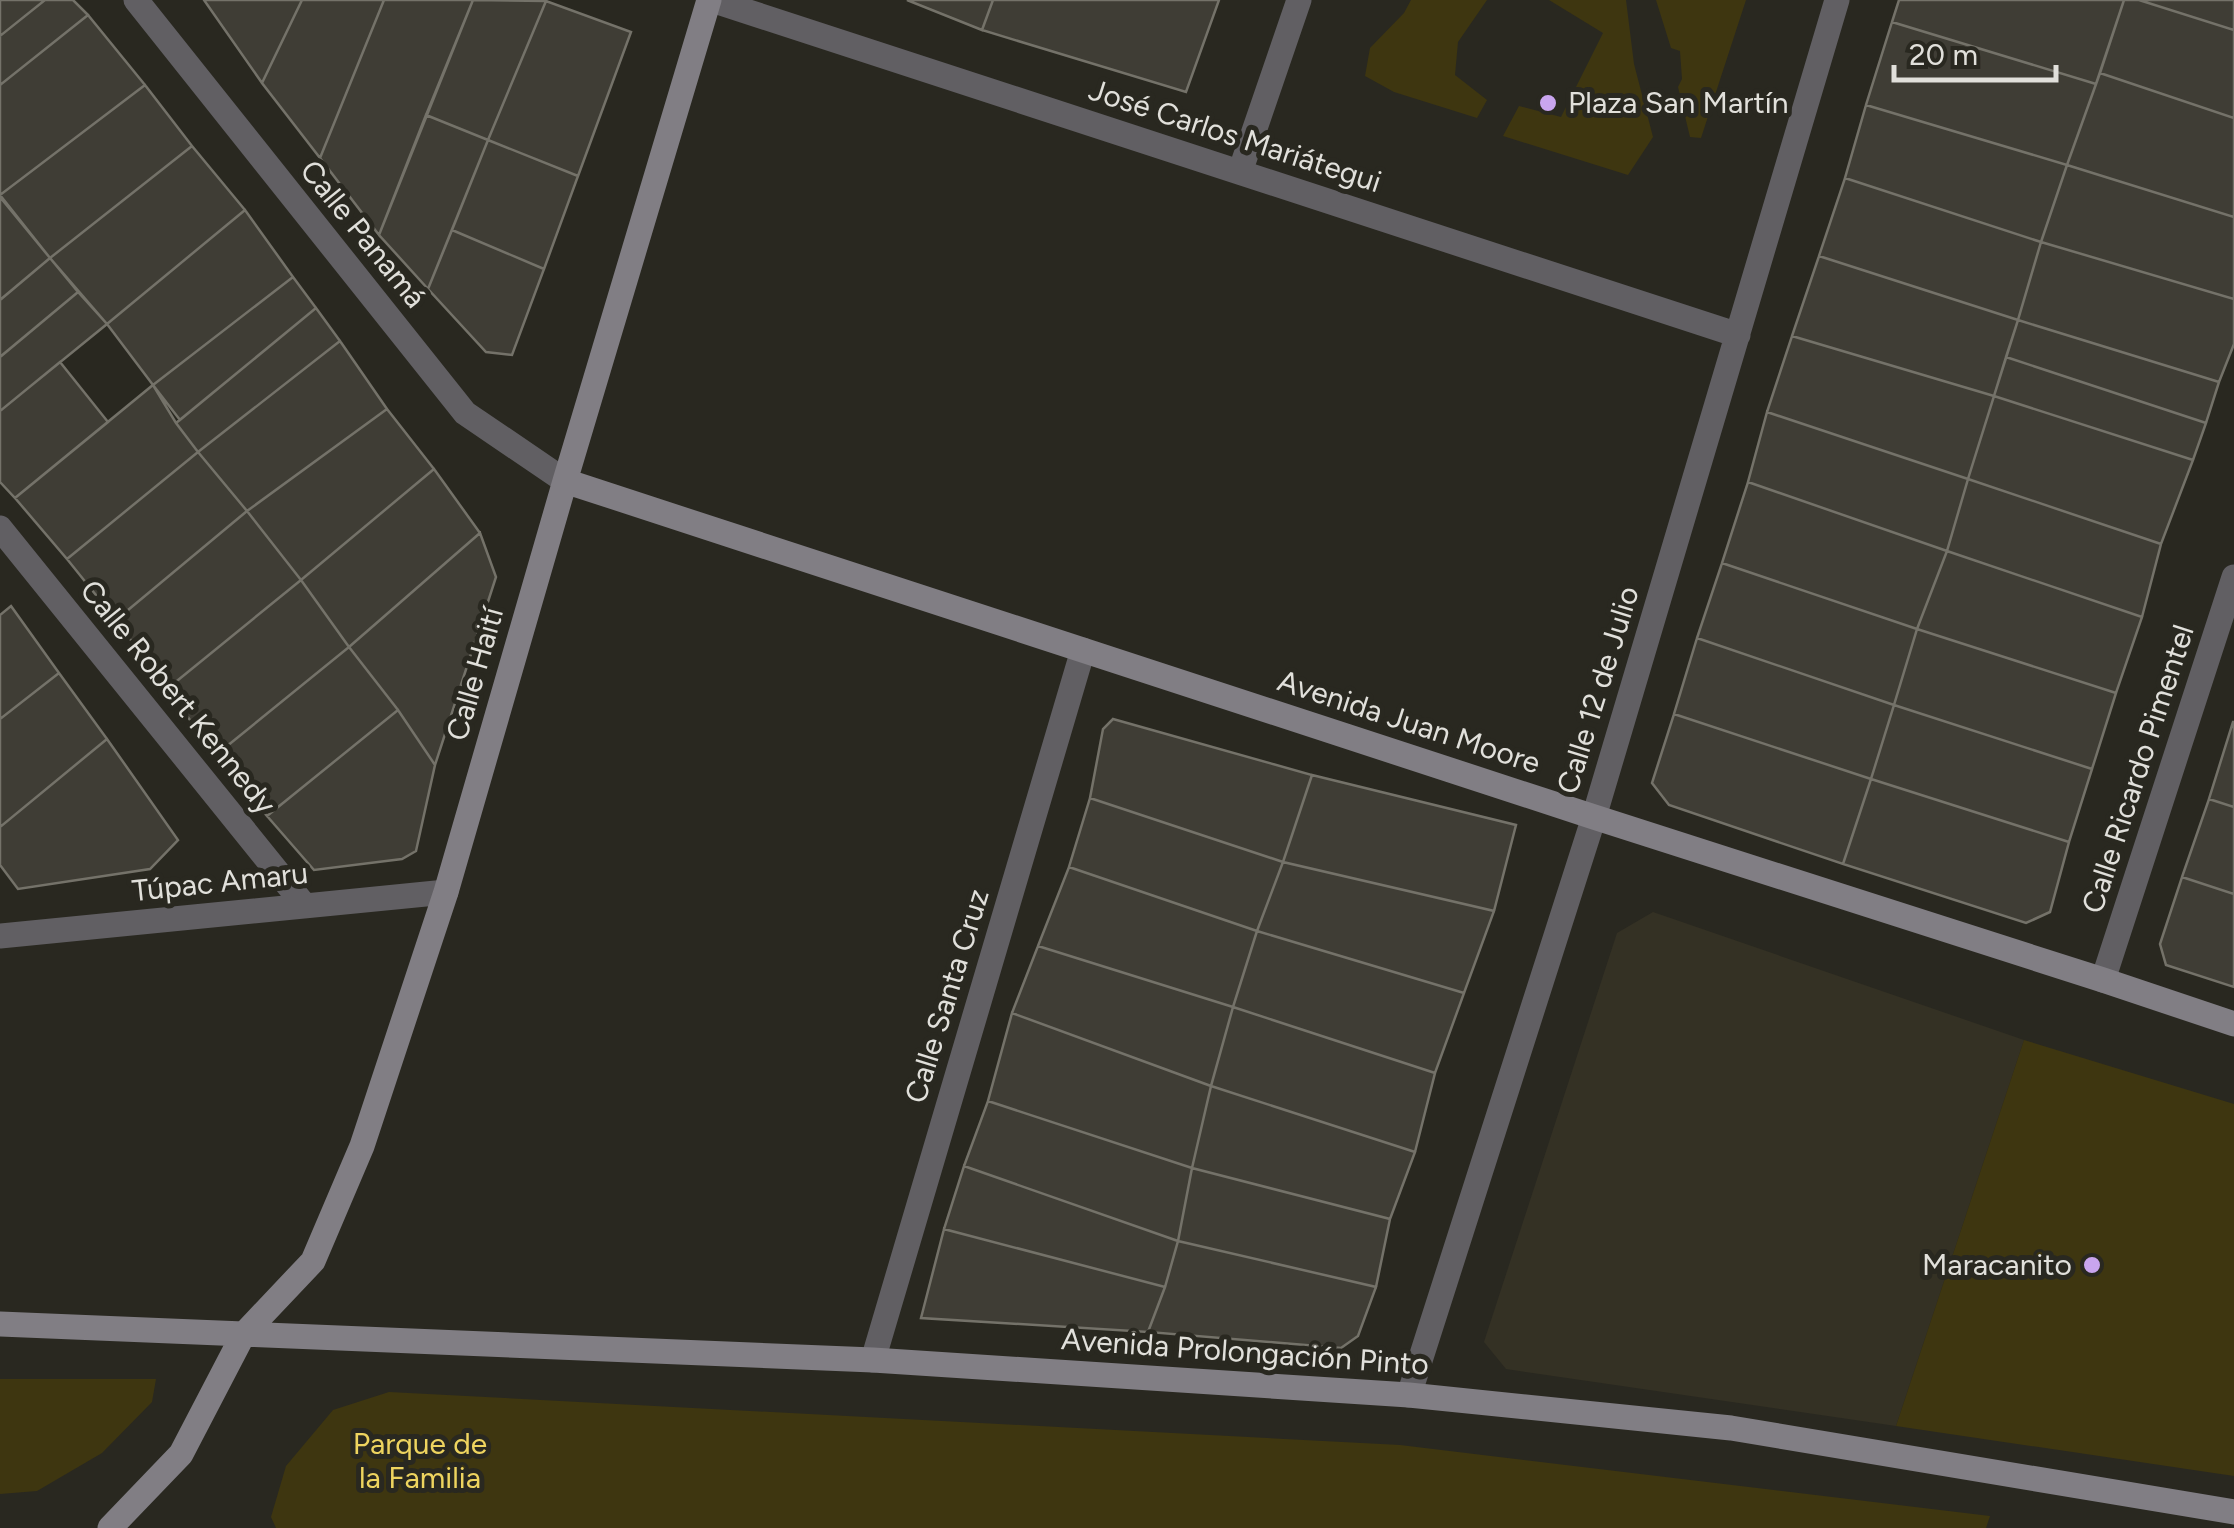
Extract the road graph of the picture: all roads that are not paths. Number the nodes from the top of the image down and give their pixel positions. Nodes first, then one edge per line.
1 (136, 0) edge
2 (711, 0) edge
3 (1299, 0) edge
4 (1837, 0) edge
5 (1240, 172) junction
6 (1738, 335) junction
7 (565, 480) junction
8 (0, 528) edge
9 (2234, 577) edge
10 (1083, 650) junction
11 (1594, 817) junction
12 (446, 892) junction
13 (304, 906) junction
14 (0, 936) edge
15 (2104, 980) junction
16 (2234, 1024) edge
17 (0, 1324) edge
18 (243, 1335) junction
19 (872, 1360) junction
20 (1409, 1395) junction
21 (2234, 1512) edge
22 (110, 1528) edge

1 - 7 street, Calle Panamá
2 - 5 street, José Carlos Mariátegui
2 - 7 street, Calle Haití
3 - 5 street
4 - 6 street, Calle 12 de Julio
5 - 6 street, José Carlos Mariátegui
6 - 11 street, Calle 12 de Julio
7 - 10 street, Avenida Juan Moore
7 - 12 street, Calle Haití
8 - 13 street, Calle Robert Kennedy
9 - 15 street, Calle Ricardo Pimentel
10 - 11 street, Avenida Juan Moore
10 - 19 street, Calle Santa Cruz
11 - 15 street, Avenida Juan Moore
11 - 20 street, Calle 12 de Julio
12 - 13 street, Túpac Amaru
12 - 18 street, Calle Haití
13 - 14 street, Túpac Amaru
15 - 16 street, Avenida Juan Moore
17 - 18 street, Avenida Prolongación Pinto
18 - 19 street, Avenida Prolongación Pinto
18 - 22 street, Calle Haití
19 - 20 street, Avenida Prolongación Pinto
20 - 21 street, Avenida Prolongación Pinto

